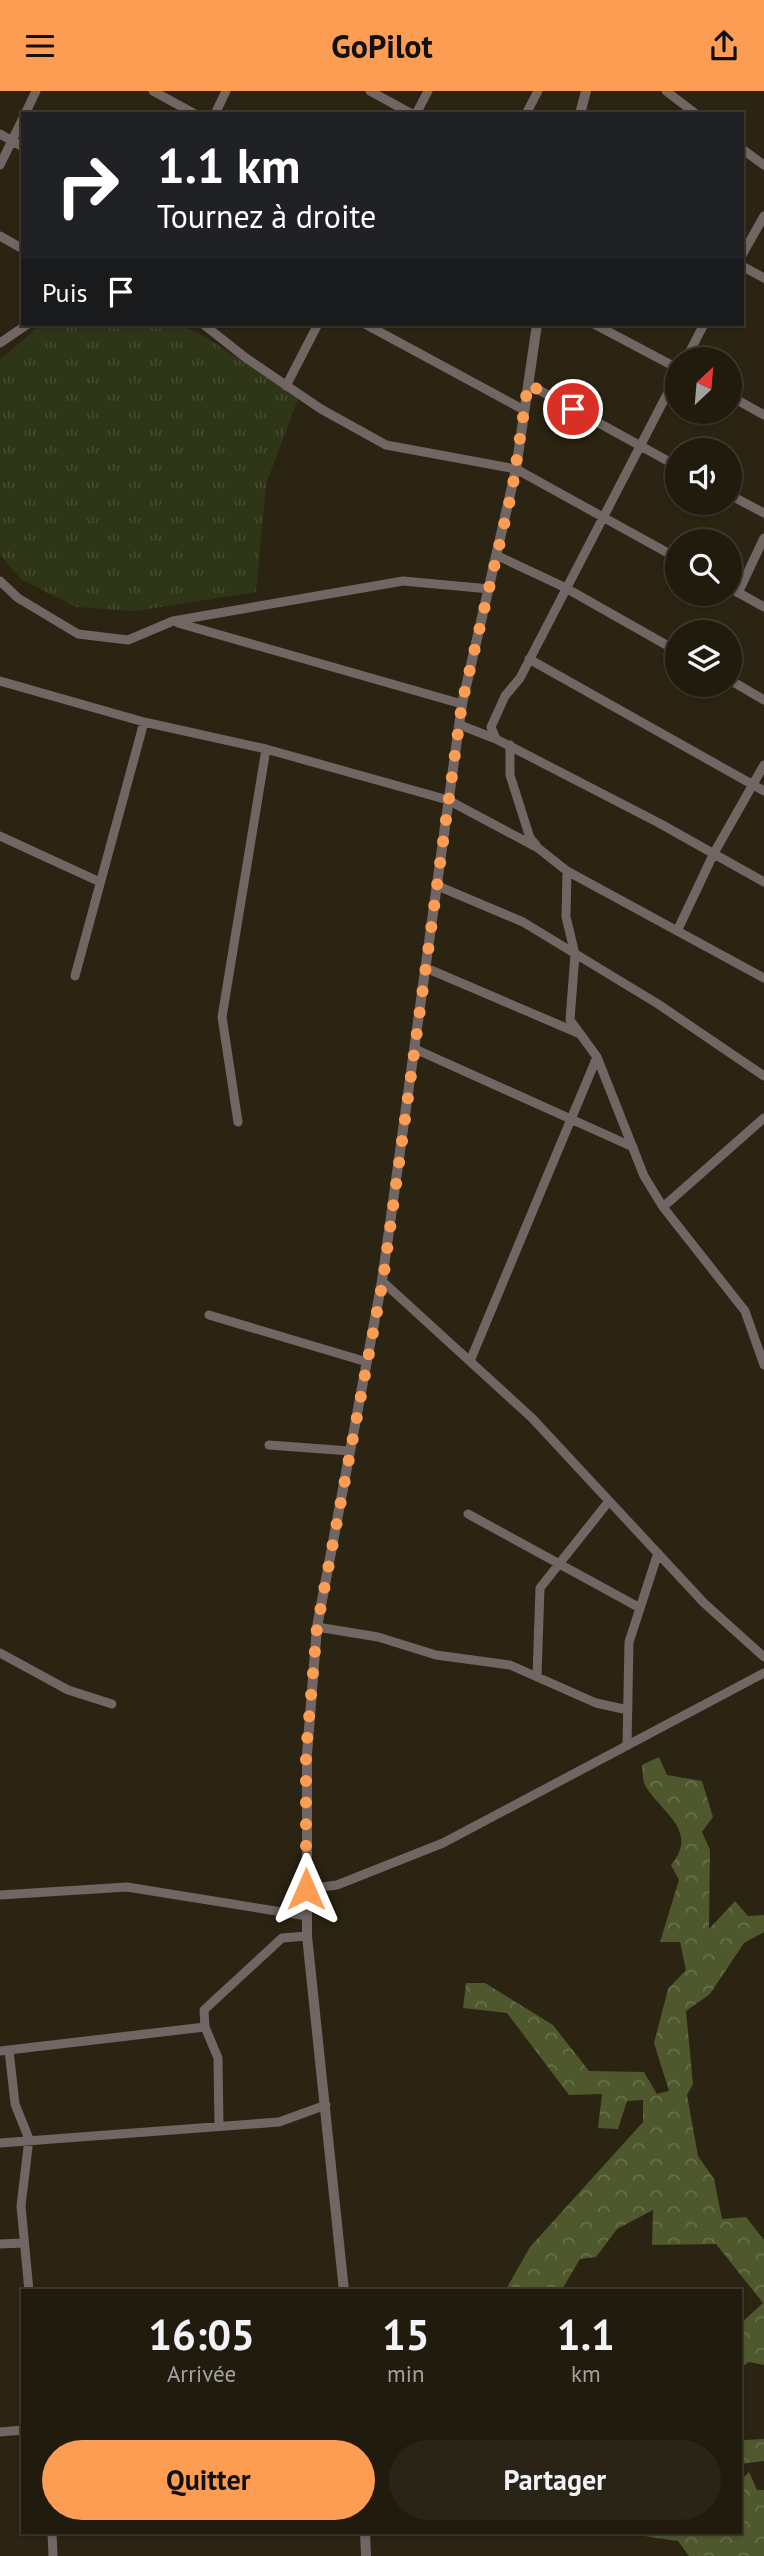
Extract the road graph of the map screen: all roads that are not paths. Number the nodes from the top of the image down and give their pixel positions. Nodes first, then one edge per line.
1 (36, 91) edge
2 (153, 91) edge
3 (226, 91) edge
4 (370, 91) edge
5 (428, 91) edge
6 (538, 91) edge
7 (666, 91) edge
8 (584, 92) edge
9 (26, 112) edge
10 (191, 112) edge
11 (216, 112) edge
12 (410, 112) edge
13 (415, 112) edge
14 (527, 112) edge
15 (580, 112) edge
16 (693, 112) edge
17 (21, 122) edge
18 (0, 134) edge
19 (12, 141) junction
20 (21, 146) edge
21 (744, 150) edge
22 (0, 165) edge
23 (764, 165) edge
24 (764, 216) edge
25 (0, 236) edge
26 (21, 248) edge
27 (744, 251) edge
28 (744, 267) edge
29 (764, 278) edge
30 (25, 326) edge
31 (206, 326) edge
32 (317, 326) edge
33 (369, 326) edge
34 (537, 326) edge
35 (598, 326) edge
36 (704, 326) edge
37 (0, 343) edge
38 (693, 347) edge
39 (665, 362) edge
40 (528, 384) junction
41 (286, 386) junction
42 (665, 399) edge
43 (742, 403) edge
44 (524, 409) junction
45 (764, 415) edge
46 (641, 446) junction
47 (665, 459) edge
48 (516, 469) junction
49 (742, 501) edge
50 (764, 513) edge
51 (604, 515) junction
52 (764, 538) edge
53 (665, 551) edge
54 (498, 556) junction
55 (742, 576) edge
56 (0, 581) edge
57 (564, 587) junction
58 (490, 589) junction
59 (742, 595) edge
60 (764, 607) edge
61 (173, 621) junction
62 (665, 644) edge
63 (529, 659) junction
64 (0, 681) edge
65 (742, 687) edge
66 (764, 700) edge
67 (462, 703) junction
68 (144, 722) junction
69 (460, 725) junction
70 (496, 739) junction
71 (510, 744) junction
72 (266, 749) junction
73 (764, 765) edge
74 (752, 785) junction
75 (764, 791) edge
76 (448, 800) junction
77 (0, 837) edge
78 (538, 848) junction
79 (714, 853) junction
80 (566, 871) junction
81 (100, 882) junction
82 (764, 882) edge
83 (438, 886) junction
84 (678, 929) junction
85 (575, 954) junction
86 (426, 968) junction
87 (75, 976) dead end
88 (764, 978) edge
89 (580, 1034) junction
90 (415, 1049) junction
91 (597, 1057) junction
92 (764, 1076) edge
93 (764, 1118) edge
94 (570, 1120) junction
95 (238, 1122) dead end
96 (633, 1147) junction
97 (663, 1207) junction
98 (383, 1280) junction
99 (209, 1315) dead end
100 (470, 1361) junction
101 (367, 1362) junction
102 (764, 1365) edge
103 (269, 1445) dead end
104 (350, 1451) junction
105 (610, 1501) junction
106 (468, 1514) dead end
107 (658, 1553) junction
108 (560, 1563) junction
109 (640, 1608) junction
110 (317, 1627) junction
111 (0, 1653) edge
112 (764, 1657) edge
113 (764, 1673) edge
114 (537, 1677) junction
115 (113, 1704) dead end
116 (628, 1710) junction
117 (627, 1745) junction
118 (306, 1889) junction
119 (0, 1895) edge
120 (307, 1916) junction
121 (307, 1936) junction
122 (205, 2027) junction
123 (5, 2050) edge
124 (326, 2105) junction
125 (219, 2126) junction
126 (29, 2140) junction
127 (0, 2143) edge
128 (24, 2243) junction
129 (0, 2244) edge
130 (29, 2289) edge
131 (344, 2289) edge
132 (21, 2430) edge
133 (0, 2432) edge
134 (52, 2534) edge
135 (365, 2534) edge
136 (53, 2556) edge
137 (366, 2556) edge

1 - 9 street
2 - 10 street
3 - 11 street
4 - 12 street
5 - 13 street
6 - 14 street
7 - 16 street
8 - 15 street
17 - 19 street
18 - 19 street
19 - 20 street
19 - 22 street
21 - 23 street
24 - 27 street
25 - 26 street
28 - 29 street
30 - 37 street
31 - 41 street
32 - 41 street
33 - 44 street
34 - 40 street
35 - 39 street
36 - 38 street
40 - 44 street
40 - 46 street
41 - 48 street
42 - 46 street
43 - 45 street
44 - 48 street
46 - 47 street
46 - 51 street
48 - 51 street
48 - 54 street
49 - 50 street
51 - 53 street
51 - 57 street
52 - 55 street
54 - 57 street
54 - 58 street
56 - 61 street
57 - 62 street
57 - 63 street
58 - 61 street
58 - 67 street
59 - 60 street
61 - 67 street
63 - 70 street
63 - 74 street
64 - 68 street
65 - 66 street
67 - 69 street
68 - 72 street
68 - 81 street
69 - 70 street
69 - 76 street
70 - 71 street
71 - 78 street
71 - 79 street
72 - 76 street
72 - 95 street
73 - 74 street
74 - 75 street
74 - 79 street
76 - 78 street
76 - 83 street
77 - 81 street
78 - 80 street
79 - 82 street
79 - 84 street
80 - 84 street
80 - 85 street
81 - 87 street
83 - 85 street
83 - 86 street
84 - 88 street
85 - 89 street
85 - 92 street
86 - 89 street
86 - 90 street
89 - 91 street
90 - 94 street
90 - 98 street
91 - 94 street
91 - 96 street
93 - 97 street
94 - 96 street
94 - 100 street
96 - 97 street
97 - 102 street
98 - 100 street
98 - 101 street
99 - 101 street
100 - 105 street
101 - 104 street
103 - 104 street
104 - 110 street
105 - 107 street
105 - 108 street
106 - 108 street
107 - 109 street
107 - 112 street
108 - 109 street
108 - 114 street
109 - 116 street
110 - 114 street
110 - 118 street
111 - 115 street
113 - 117 street
114 - 116 street
116 - 117 street
117 - 118 street
118 - 120 street
119 - 120 street
120 - 121 street
121 - 122 street
121 - 124 street
122 - 123 street
122 - 125 street
123 - 126 street
124 - 125 street
124 - 131 street
125 - 126 street
126 - 127 street
126 - 128 street
128 - 129 street
128 - 130 street
132 - 133 street
134 - 136 street
135 - 137 street

